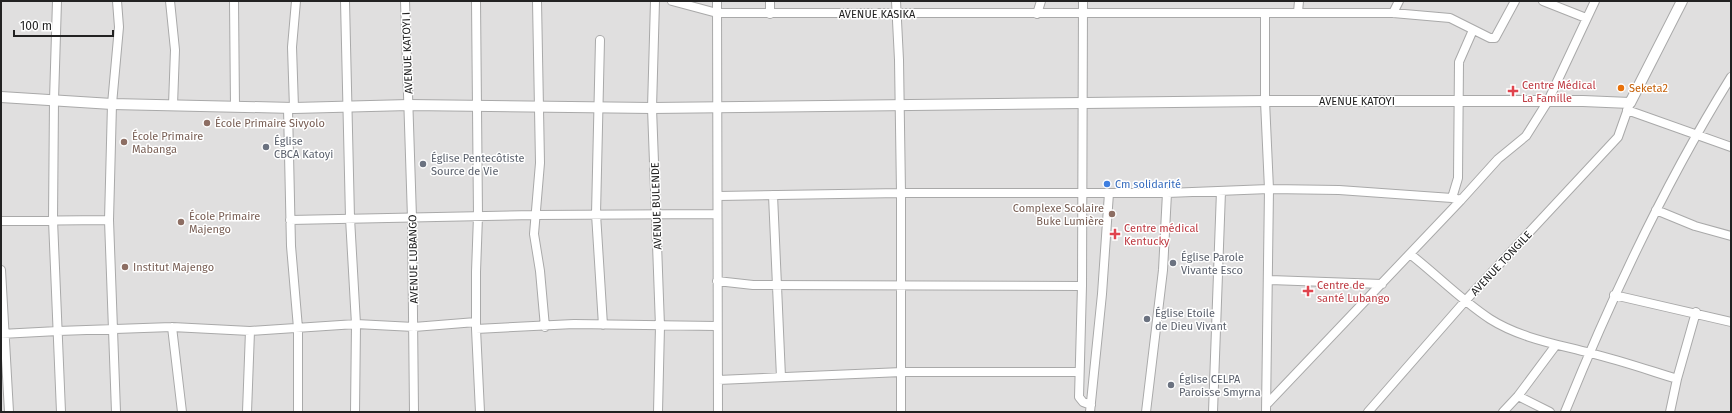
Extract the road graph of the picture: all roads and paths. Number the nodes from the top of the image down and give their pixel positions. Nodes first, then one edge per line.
1 (57, 1) edge
2 (117, 1) edge
3 (170, 1) edge
4 (234, 1) edge
5 (296, 1) edge
6 (344, 1) edge
7 (405, 1) edge
8 (476, 1) edge
9 (538, 1) edge
10 (655, 1) edge
11 (672, 1) edge
12 (717, 1) edge
13 (770, 1) edge
14 (896, 1) edge
15 (1041, 1) edge
16 (1083, 1) edge
17 (1299, 1) edge
18 (1399, 1) edge
19 (1515, 1) edge
20 (1543, 1) edge
21 (1595, 1) edge
22 (1682, 1) edge
23 (1082, 12) junction
24 (1298, 12) junction
25 (717, 13) junction
26 (1265, 13) junction
27 (1394, 13) junction
28 (770, 14) junction
29 (896, 14) junction
30 (1037, 14) junction
31 (1586, 18) junction
32 (1473, 30) junction
33 (600, 40) dead end
34 (1731, 77) edge
35 (1, 97) edge
36 (54, 100) junction
37 (1265, 101) junction
38 (1458, 101) junction
39 (1548, 101) junction
40 (1083, 103) junction
41 (112, 104) junction
42 (899, 104) junction
43 (173, 105) junction
44 (410, 105) junction
45 (477, 106) junction
46 (538, 106) junction
47 (235, 107) junction
48 (1629, 107) junction
49 (291, 108) junction
50 (348, 108) junction
51 (597, 108) junction
52 (652, 108) junction
53 (716, 108) junction
54 (1697, 133) junction
55 (1731, 146) edge
56 (1269, 189) junction
57 (1221, 191) junction
58 (901, 193) junction
59 (1083, 193) junction
60 (1109, 193) junction
61 (1167, 193) junction
62 (773, 195) junction
63 (718, 196) junction
64 (1452, 198) junction
65 (1461, 200) junction
66 (1656, 210) junction
67 (596, 214) junction
68 (657, 214) junction
69 (717, 214) junction
70 (535, 215) junction
71 (478, 216) junction
72 (350, 218) junction
73 (412, 218) junction
74 (53, 220) junction
75 (110, 220) junction
76 (290, 220) junction
77 (1, 221) edge
78 (1731, 236) edge
79 (1410, 254) junction
80 (1, 270) edge
81 (1268, 280) junction
82 (717, 282) junction
83 (1382, 284) junction
84 (777, 285) junction
85 (901, 285) junction
86 (1082, 286) junction
87 (1614, 295) junction
88 (1466, 300) junction
89 (1696, 312) junction
90 (1731, 322) edge
91 (356, 324) junction
92 (476, 325) junction
93 (603, 325) junction
94 (414, 326) junction
95 (660, 326) junction
96 (716, 326) junction
97 (172, 327) junction
98 (545, 327) junction
99 (298, 328) junction
100 (113, 329) junction
101 (58, 331) junction
102 (250, 331) junction
103 (2, 334) edge
104 (1556, 344) junction
105 (1590, 353) junction
106 (902, 372) junction
107 (1079, 372) junction
108 (781, 377) junction
109 (1677, 379) junction
110 (718, 380) junction
111 (1518, 396) junction
112 (1266, 408) edge
113 (1090, 409) edge
114 (10, 412) edge
115 (61, 412) edge
116 (116, 412) edge
117 (182, 412) edge
118 (247, 412) edge
119 (298, 412) edge
120 (355, 412) edge
121 (414, 412) edge
122 (480, 412) edge
123 (658, 412) edge
124 (718, 412) edge
125 (901, 412) edge
126 (1146, 412) edge
127 (1212, 412) edge
128 (1368, 412) edge
129 (1503, 412) edge
130 (1550, 412) edge
131 (1565, 412) edge
132 (1670, 412) edge

1 - 36 street
2 - 41 street
3 - 43 street
4 - 47 street
5 - 49 street
6 - 50 street
7 - 44 street, AVENUE KATOYI I
8 - 45 street
9 - 46 street
10 - 52 street, AVENUE BULENDE
11 - 25 street, AVENUE KASIKA
12 - 25 street
13 - 28 street
14 - 29 street
15 - 30 street
16 - 23 street
17 - 24 street
18 - 27 street
19 - 32 street, AVENUE KASIKA
20 - 31 street
21 - 31 street
22 - 48 street
23 - 26 street, AVENUE KASIKA
23 - 30 street, AVENUE KASIKA
23 - 40 street
24 - 26 street, AVENUE KASIKA
24 - 27 street, AVENUE KASIKA
25 - 28 street, AVENUE KASIKA
25 - 53 street
26 - 37 street
27 - 32 street, AVENUE KASIKA
28 - 29 street, AVENUE KASIKA
29 - 30 street, AVENUE KASIKA
29 - 42 street
31 - 39 street
32 - 38 street
33 - 51 street
34 - 54 street
35 - 36 street, AVENUE KATOYI
36 - 41 street, AVENUE KATOYI
36 - 74 street
37 - 38 street, AVENUE KATOYI
37 - 40 street, AVENUE KATOYI
37 - 56 street
38 - 39 street, AVENUE KATOYI
38 - 64 street
39 - 48 street, AVENUE KATOYI
39 - 65 street
40 - 42 street, AVENUE KATOYI
40 - 59 street
41 - 43 street, AVENUE KATOYI
41 - 75 street
42 - 53 street, AVENUE KATOYI
42 - 58 street
43 - 47 street, AVENUE KATOYI
44 - 45 street, AVENUE KATOYI
44 - 50 street, AVENUE KATOYI
44 - 73 street, AVENUE LUBANGO
45 - 46 street, AVENUE KATOYI
45 - 71 street
46 - 51 street, AVENUE KATOYI
46 - 70 street
47 - 49 street, AVENUE KATOYI
48 - 54 street
48 - 88 street, AVENUE TONGILE
49 - 50 street, AVENUE KATOYI
49 - 76 street
50 - 72 street
51 - 52 street, AVENUE KATOYI
51 - 67 street
52 - 53 street, AVENUE KATOYI
52 - 68 street, AVENUE BULENDE
53 - 63 street
54 - 55 street
54 - 66 street
56 - 57 street
56 - 64 street
56 - 81 street
57 - 61 street
57 - 127 street
58 - 59 street
58 - 62 street
58 - 85 street
59 - 60 street
59 - 86 street
60 - 61 street
60 - 113 street
61 - 126 street
62 - 63 street
62 - 84 street
63 - 69 street
64 - 65 street
65 - 79 street
66 - 78 street
66 - 87 street
67 - 68 street
67 - 70 street
67 - 93 street
68 - 69 street
68 - 95 street, AVENUE BULENDE
69 - 82 street
70 - 71 street
70 - 98 street
71 - 73 street
71 - 92 street
72 - 73 street
72 - 76 street
72 - 91 street
73 - 94 street, AVENUE LUBANGO
74 - 75 street
74 - 77 street
74 - 101 street
75 - 100 street
76 - 99 street
79 - 83 street
79 - 88 street
80 - 103 street
81 - 83 street
81 - 112 street
82 - 84 street
82 - 96 street
83 - 112 street
84 - 85 street
84 - 108 street
85 - 86 street
85 - 106 street
86 - 107 street
87 - 89 street
87 - 105 street
88 - 104 street
88 - 128 street, AVENUE TONGILE
89 - 90 street
89 - 109 street
91 - 94 street
91 - 99 street
91 - 120 street
92 - 94 street
92 - 98 street
92 - 122 street
93 - 95 street
93 - 98 street
94 - 121 street, AVENUE LUBANGO
95 - 96 street
95 - 123 street, AVENUE BULENDE
96 - 110 street
97 - 100 street
97 - 102 street
97 - 117 street
99 - 102 street
99 - 119 street
100 - 101 street
100 - 116 street
101 - 103 street
101 - 115 street
102 - 118 street
103 - 114 street
104 - 105 street
104 - 111 street
105 - 109 street
105 - 131 street
106 - 107 street
106 - 108 street
106 - 125 street
107 - 113 street
108 - 110 street
109 - 132 street
110 - 124 street
111 - 129 street
111 - 130 street

